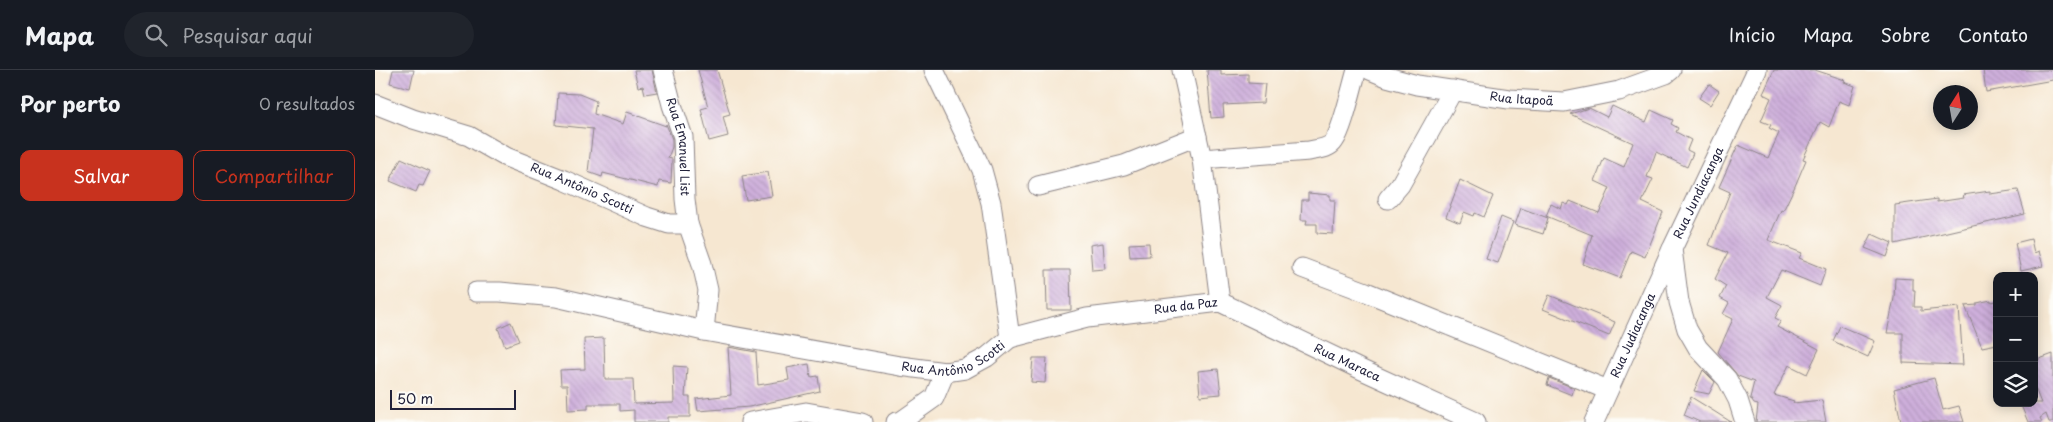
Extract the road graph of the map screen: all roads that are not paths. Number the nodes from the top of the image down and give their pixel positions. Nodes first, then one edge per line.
1 (663, 70) edge
2 (934, 70) edge
3 (1182, 70) edge
4 (1357, 70) edge
5 (1370, 70) edge
6 (1671, 70) edge
7 (1757, 70) edge
8 (1453, 90) junction
9 (375, 104) edge
10 (1197, 136) junction
11 (1202, 158) junction
12 (1038, 186) dead end
13 (1388, 199) dead end
14 (688, 224) junction
15 (1671, 249) junction
16 (1302, 268) dead end
17 (476, 292) dead end
18 (1220, 302) junction
19 (704, 331) junction
20 (1010, 338) junction
21 (945, 372) junction
22 (1608, 390) junction
23 (750, 422) edge
24 (863, 422) edge
25 (896, 422) edge
26 (1476, 422) edge
27 (1594, 422) edge
28 (1745, 422) edge

1 - 14 street, Rua Emanuel List
2 - 20 street, Rua Antônio Scotti
3 - 10 street, Rua da Paz
4 - 11 street
5 - 8 street, Rua Itapoã
6 - 8 street, Rua Itapoã
7 - 15 street, Rua Jundiacanga
8 - 13 street
9 - 14 street, Rua Antônio Scotti
10 - 11 street, Rua da Paz
10 - 12 street
11 - 18 street, Rua da Paz
14 - 19 street
15 - 22 street, Rua Judiacanga
15 - 28 street, Rua Jundiacanga
16 - 22 street
17 - 19 street, Rua Antônio Scotti
18 - 20 street, Rua da Paz
18 - 26 street, Rua Maraca
19 - 21 street, Rua Antônio Scotti
20 - 21 street, Rua Antônio Scotti
21 - 25 street
22 - 27 street, Rua Judiacanga
23 - 24 street

